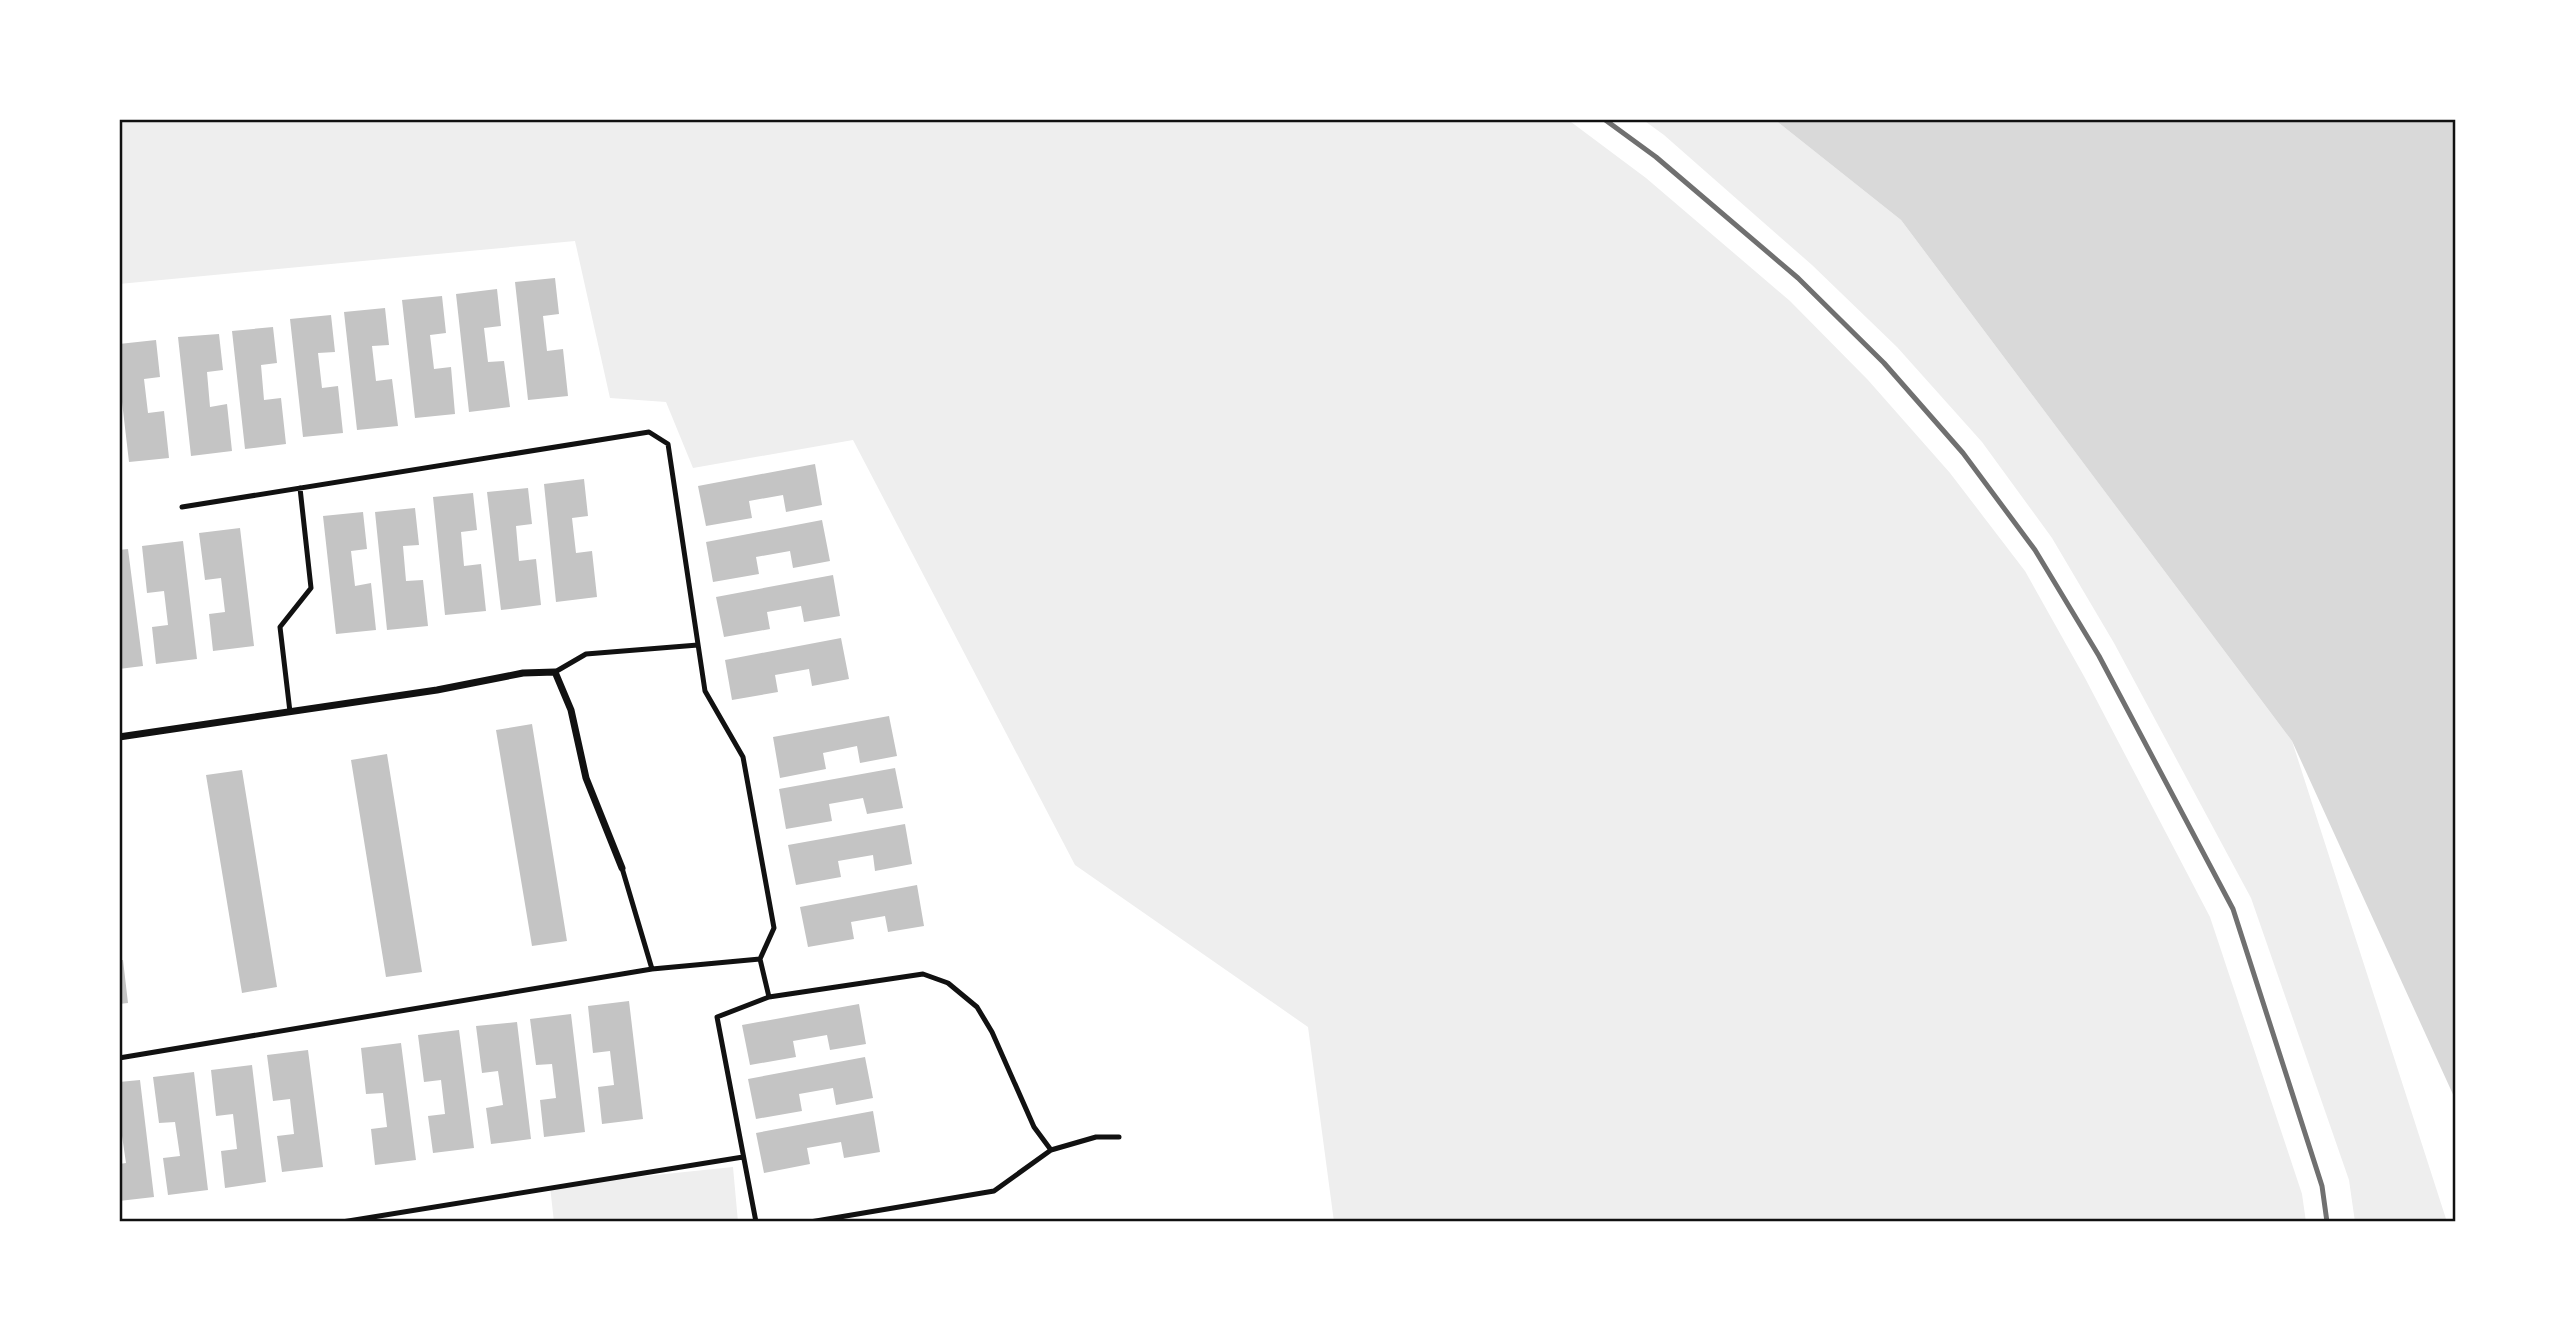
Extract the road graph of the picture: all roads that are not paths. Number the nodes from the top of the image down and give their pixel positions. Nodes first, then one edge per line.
1 (300, 488) junction
2 (182, 507) dead end
3 (698, 645) junction
4 (555, 672) junction
5 (290, 712) junction
6 (119, 737) edge
7 (622, 869) joint
8 (760, 959) junction
9 (652, 969) junction
10 (769, 997) junction
11 (119, 1058) edge
12 (1119, 1136) dead end
13 (1051, 1150) junction
14 (743, 1157) junction
15 (342, 1222) edge
16 (756, 1222) edge
17 (810, 1222) edge

1 - 2 lane
1 - 3 lane
1 - 5 lane
3 - 4 lane
3 - 8 lane
4 - 5 street
4 - 7 street
5 - 6 street
7 - 9 lane
8 - 9 lane
8 - 10 lane
9 - 11 lane
10 - 13 lane
10 - 14 lane
12 - 13 lane
13 - 17 lane
14 - 15 lane
14 - 16 lane

